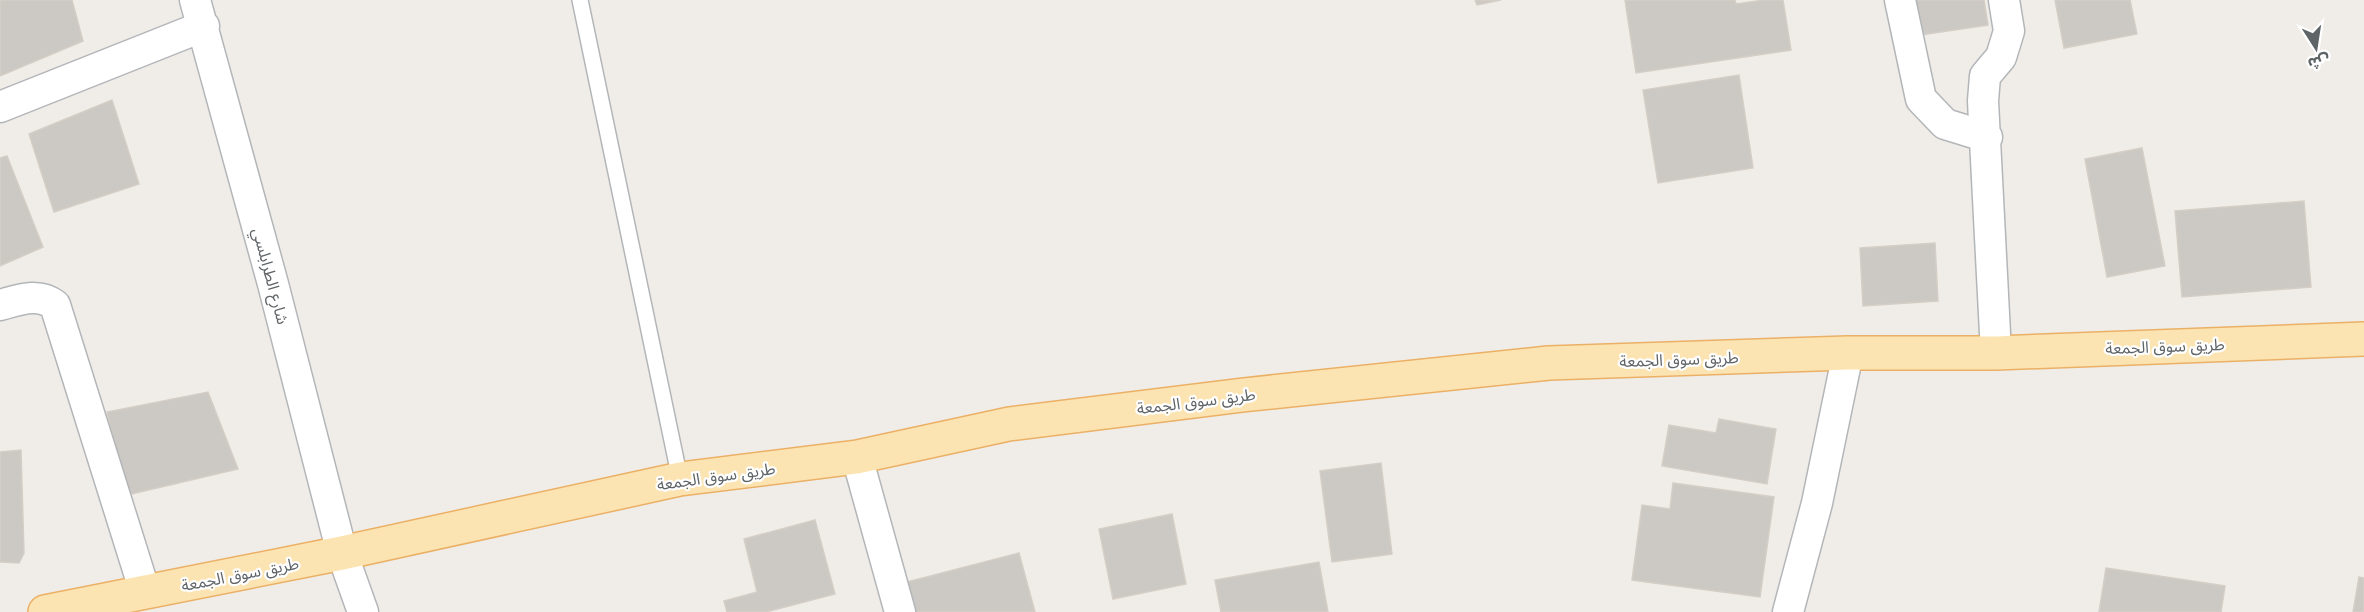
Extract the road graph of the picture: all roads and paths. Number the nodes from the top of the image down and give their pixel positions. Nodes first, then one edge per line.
1 (580, 0) edge
2 (1900, 0) edge
3 (2004, 0) edge
4 (200, 13) edge
5 (0, 107) edge
6 (1987, 137) junction
7 (0, 305) edge
8 (2364, 339) edge
9 (1848, 353) junction
10 (1996, 353) junction
11 (857, 457) junction
12 (680, 479) junction
13 (342, 553) junction
14 (145, 592) junction
15 (45, 612) edge
16 (363, 612) edge
17 (900, 612) edge
18 (1788, 612) edge

1 - 12 lane
2 - 6 street
3 - 6 street
4 - 5 street
4 - 13 street, شارع الطرابلسي
6 - 10 street
7 - 14 street
8 - 10 main road, طريق سوق الجمعة
9 - 10 main road, طريق سوق الجمعة
9 - 11 main road, طريق سوق الجمعة
9 - 18 street
11 - 12 main road, طريق سوق الجمعة
11 - 17 street
12 - 13 main road, طريق سوق الجمعة
13 - 14 main road, طريق سوق الجمعة
13 - 16 street, شارع الطرابلسي
14 - 15 main road, طريق سوق الجمعة

